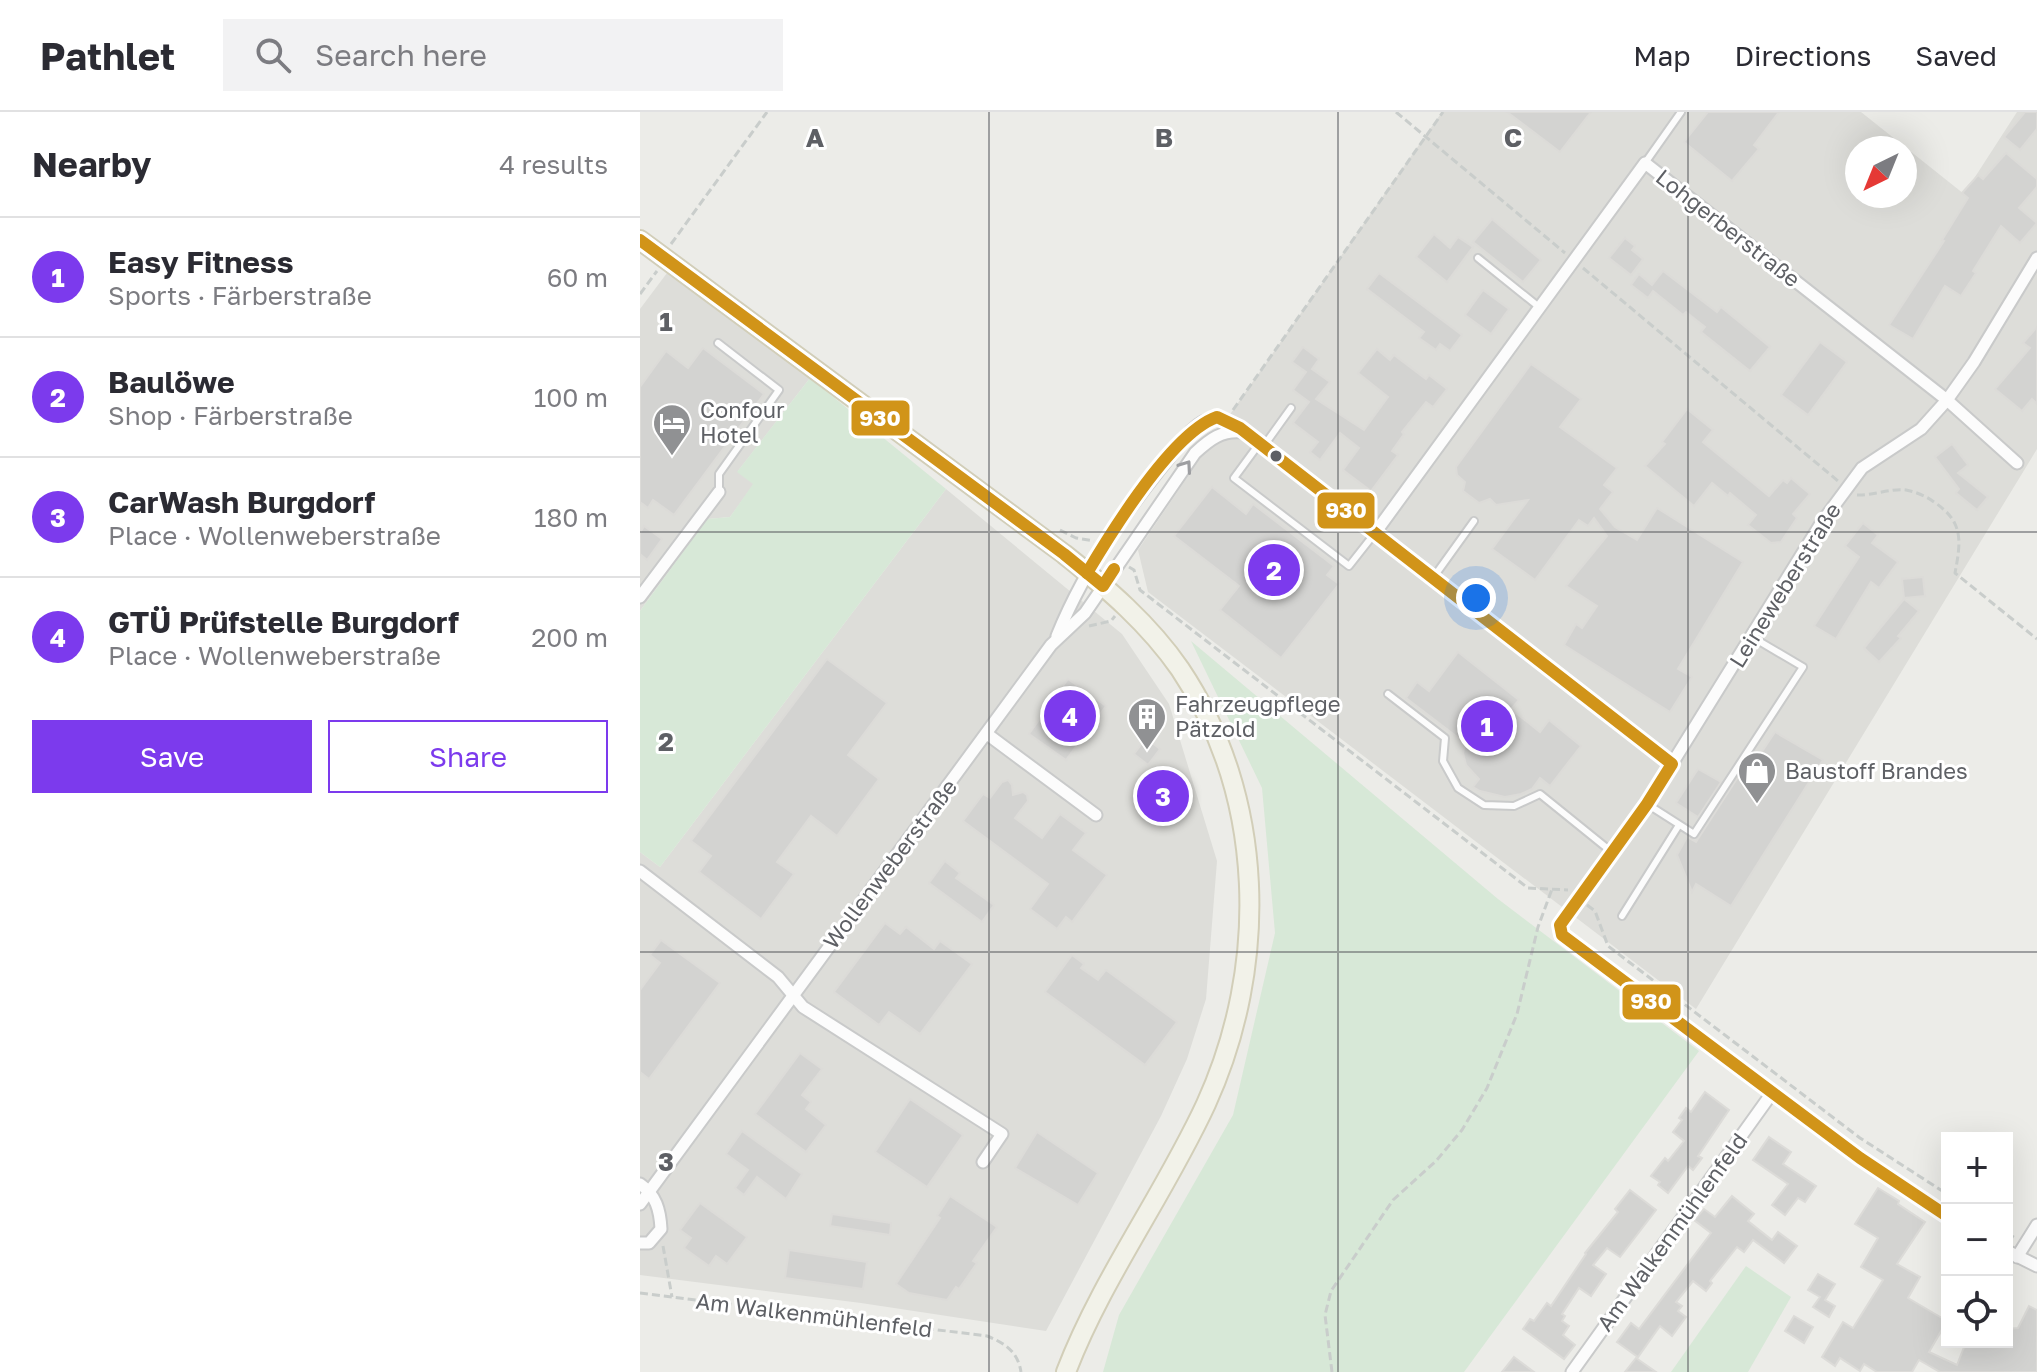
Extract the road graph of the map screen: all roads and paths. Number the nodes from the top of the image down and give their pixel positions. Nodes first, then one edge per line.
1 (767, 112) edge
2 (1396, 112) edge
3 (1443, 112) edge
4 (1681, 112) edge
5 (1426, 136) junction
6 (1645, 163) junction
7 (640, 240) edge
8 (663, 258) junction
9 (1478, 258) dead end
10 (2037, 258) edge
11 (1574, 260) junction
12 (640, 294) edge
13 (1539, 307) junction
14 (718, 343) dead end
15 (1947, 400) junction
16 (1291, 408) dead end
17 (1226, 420) junction
18 (1242, 432) junction
19 (1261, 446) junction
20 (2017, 463) dead end
21 (1847, 488) junction
22 (719, 492) joint
23 (1474, 521) dead end
24 (1375, 533) junction
25 (1076, 538) dead end
26 (1091, 539) dead end
27 (1134, 570) dead end
28 (1087, 573) junction
29 (1433, 578) junction
30 (1103, 586) junction
31 (640, 597) edge
32 (1752, 637) junction
33 (2037, 639) edge
34 (1055, 640) junction
35 (1388, 694) dead end
36 (987, 734) junction
37 (1672, 764) junction
38 (1647, 804) junction
39 (1096, 815) dead end
40 (1679, 825) junction
41 (1613, 853) junction
42 (640, 871) edge
43 (1552, 889) junction
44 (1579, 899) junction
45 (1622, 916) dead end
46 (792, 995) junction
47 (1772, 1093) junction
48 (983, 1162) dead end
49 (644, 1187) edge
50 (1941, 1190) edge
51 (640, 1204) edge
52 (1941, 1212) edge
53 (2037, 1225) edge
54 (661, 1229) junction
55 (640, 1243) edge
56 (2013, 1253) edge
57 (2013, 1254) edge
58 (2037, 1266) edge
59 (640, 1293) edge
60 (672, 1297) junction
61 (1021, 1372) edge
62 (1066, 1372) edge
63 (1332, 1372) edge
64 (1572, 1372) edge

1 - 8 path
2 - 5 path
3 - 5 path
4 - 6 lane
5 - 11 path
5 - 17 path
6 - 11 street, Lohgerberstraße
6 - 15 street, Lohgerberstraße
7 - 8 main road
8 - 12 path
8 - 28 main road
9 - 13 lane
10 - 15 street, Leineweberstraße
11 - 13 street, Lohgerberstraße
11 - 21 path
13 - 24 street, Lohgerberstraße
14 - 22 lane
15 - 20 street, Lohgerberstraße
15 - 21 street, Leineweberstraße
16 - 19 lane
17 - 18 street
17 - 28 street, Wollenweberstraße
18 - 19 street
30 -> 18 street, Wollenweberstraße
19 - 24 street
19 - 24 lane
21 - 32 street, Leineweberstraße
21 - 33 path
22 - 31 street
23 - 29 lane
24 - 29 street
25 - 26 path
27 - 43 path
28 - 30 main road
28 - 34 street, Wollenweberstraße
29 - 37 street
30 - 34 street, Wollenweberstraße
30 - 62 main road
32 - 37 street, Leineweberstraße
32 - 40 lane
34 - 36 street, Wollenweberstraße
35 - 41 lane
36 - 39 street
36 - 46 street, Wollenweberstraße
37 - 38 street, Leineweberstraße
38 - 40 lane
38 - 41 street, Leineweberstraße
40 - 45 lane
41 - 44 street, Leineweberstraße
42 - 46 street
43 - 44 path
43 - 63 path
44 - 47 street, Leineweberstraße
44 - 50 path
46 - 48 street
46 - 49 street, Wollenweberstraße
47 - 52 street
47 - 64 street, Am Walkenmühlenfeld
49 - 51 street, Wollenweberstraße
49 - 54 street
53 - 56 street
54 - 55 street
54 - 60 path
57 - 58 street
59 - 60 path, Am Walkenmühlenfeld
60 - 61 path, Am Walkenmühlenfeld

